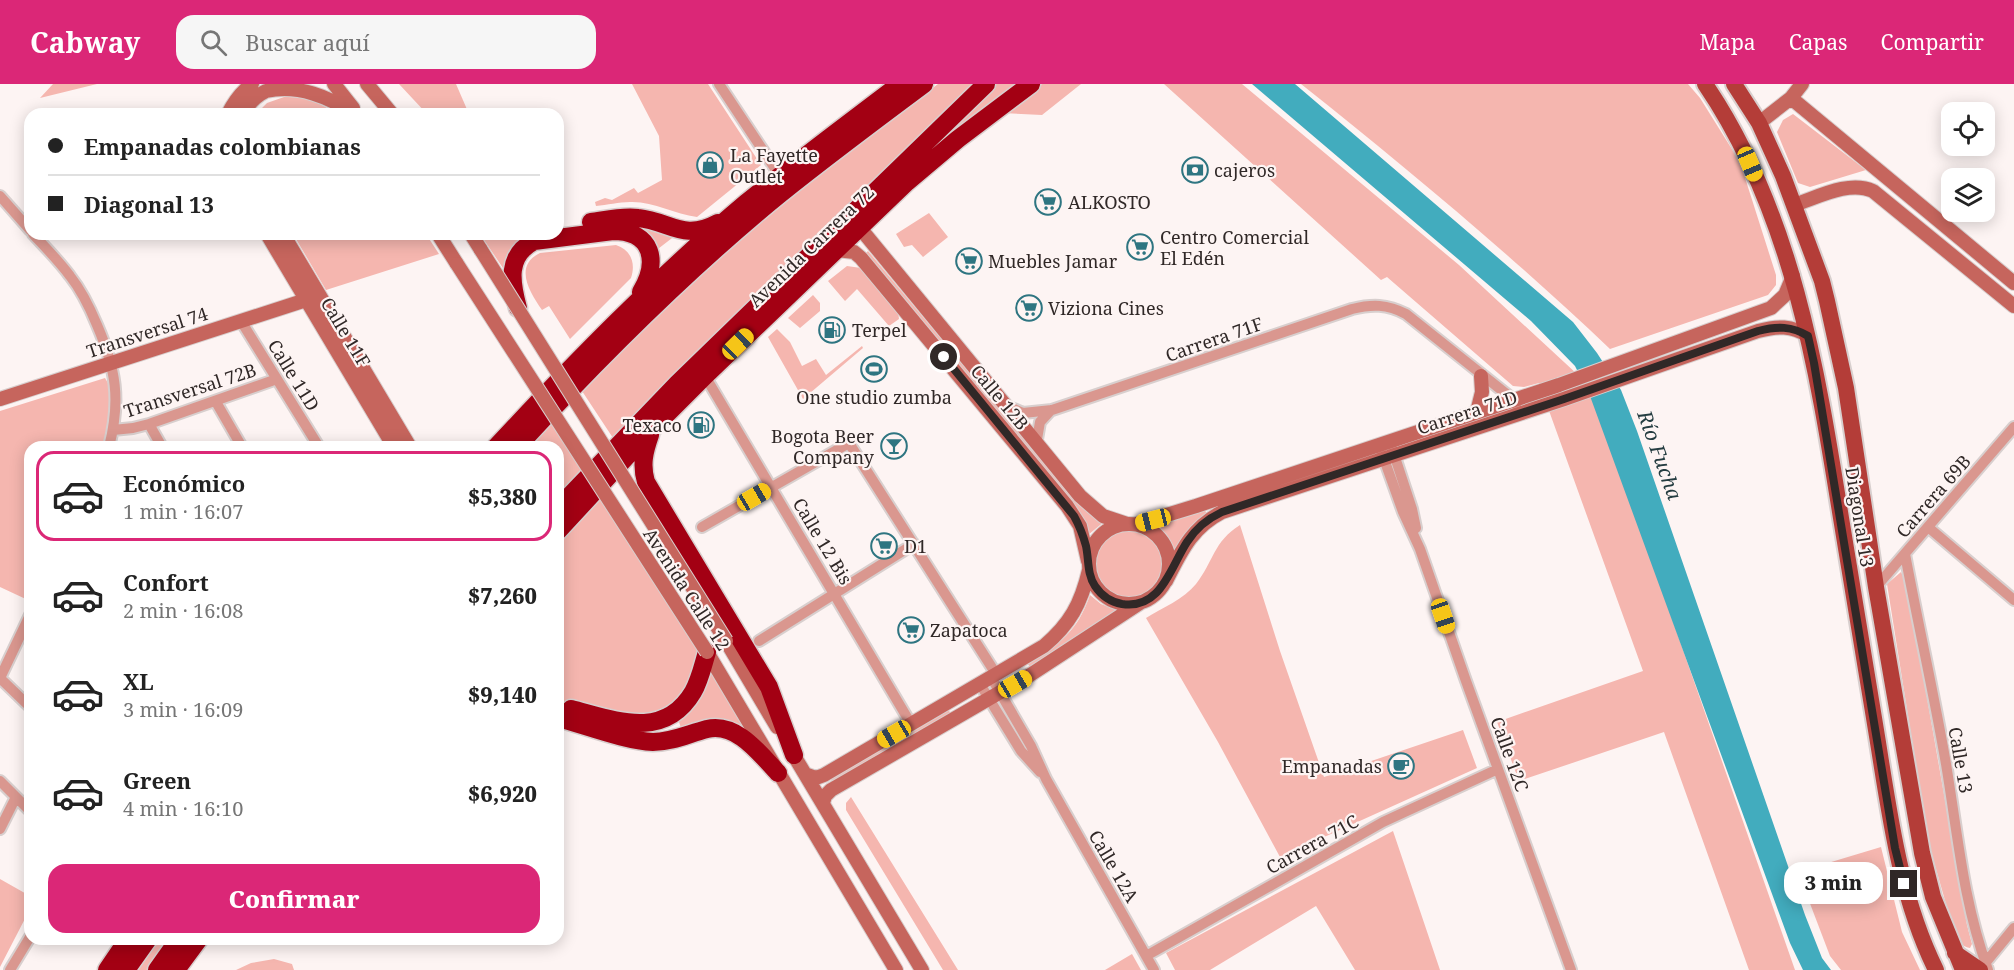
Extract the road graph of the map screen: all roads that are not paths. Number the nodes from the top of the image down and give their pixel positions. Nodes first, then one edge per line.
1 (252, 84) edge
2 (334, 84) edge
3 (368, 84) edge
4 (719, 84) edge
5 (900, 84) edge
6 (924, 84) edge
7 (986, 84) edge
8 (1705, 84) edge
9 (1734, 84) edge
10 (1802, 84) edge
11 (1024, 87) edge
12 (1791, 98) junction
13 (232, 108) edge
14 (247, 108) edge
15 (347, 108) edge
16 (352, 108) edge
17 (387, 108) edge
18 (1759, 123) junction
19 (858, 135) junction
20 (819, 147) junction
21 (780, 176) junction
22 (0, 196) edge
23 (1794, 205) junction
24 (750, 210) junction
25 (24, 223) edge
26 (564, 225) edge
27 (860, 228) junction
28 (564, 237) edge
29 (38, 240) edge
30 (271, 240) edge
31 (287, 240) edge
32 (442, 240) edge
33 (475, 240) edge
34 (542, 240) edge
35 (837, 250) junction
36 (1793, 276) junction
37 (2014, 283) edge
38 (306, 300) junction
39 (633, 305) junction
40 (2014, 306) edge
41 (518, 308) junction
42 (241, 321) junction
43 (604, 334) junction
44 (1808, 336) junction
45 (112, 363) junction
46 (584, 376) junction
47 (705, 376) junction
48 (1481, 376) junction
49 (277, 379) junction
50 (0, 399) edge
51 (1514, 400) junction
52 (216, 402) junction
53 (1004, 405) junction
54 (1052, 410) junction
55 (1477, 412) junction
56 (1519, 414) junction
57 (149, 424) junction
58 (2014, 426) edge
59 (653, 428) junction
60 (113, 430) junction
61 (110, 441) edge
62 (159, 441) edge
63 (239, 441) edge
64 (315, 441) edge
65 (388, 441) edge
66 (406, 441) edge
67 (502, 441) edge
68 (523, 441) edge
69 (1036, 445) junction
70 (1387, 450) junction
71 (771, 487) junction
72 (564, 502) edge
73 (564, 524) edge
74 (1132, 524) junction
75 (1928, 526) junction
76 (702, 527) dead end
77 (914, 544) junction
78 (1905, 554) junction
79 (1088, 566) junction
80 (1166, 581) junction
81 (1876, 587) junction
82 (834, 593) junction
83 (2014, 600) edge
84 (1140, 603) junction
85 (24, 628) edge
86 (759, 641) dead end
87 (707, 652) junction
88 (0, 678) edge
89 (989, 679) junction
90 (994, 696) junction
91 (24, 701) edge
92 (564, 707) edge
93 (564, 720) edge
94 (911, 724) junction
95 (794, 755) junction
96 (1498, 769) junction
97 (778, 773) junction
98 (805, 774) junction
99 (0, 781) edge
100 (16, 797) junction
101 (823, 803) junction
102 (24, 805) edge
103 (0, 829) edge
104 (2014, 928) edge
105 (25, 945) edge
106 (121, 945) edge
107 (144, 945) edge
108 (176, 945) edge
109 (192, 945) edge
110 (1954, 953) junction
111 (1146, 956) junction
112 (164, 968) edge
113 (1983, 968) edge
114 (10, 970) edge
115 (107, 970) edge
116 (126, 970) edge
117 (896, 970) edge
118 (922, 970) edge
119 (1154, 970) edge
120 (1571, 970) edge
121 (1936, 970) edge
122 (1962, 970) edge

1 - 13 street
2 - 16 street
3 - 17 street
4 - 21 street
5 - 20 highway
6 - 19 highway
7 - 72 highway, Avenida Carrera 72
8 - 36 main road, Diagonal 13
9 - 18 main road, Diagonal 13
10 - 12 street
11 - 27 highway, Avenida Carrera 72
12 - 18 street
12 - 37 street
14 - 15 street
18 - 23 main road, Diagonal 13
19 - 20 highway
19 - 24 highway
20 - 21 highway
21 - 24 highway
22 - 25 street
23 - 40 street
23 - 81 main road, Diagonal 13
24 - 26 highway
24 - 39 highway
24 - 46 highway
27 - 35 highway, Avenida Carrera 72
27 - 53 street, Calle 12B
28 - 39 highway
29 - 45 street
30 - 38 street, Calle 11F
31 - 66 street, Calle 11F
32 - 87 street, Avenida Calle 12, bridge
33 - 41 street, Avenida Calle 12, bridge
34 - 41 highway
35 - 47 highway, Avenida Carrera 72
35 - 79 street, Calle 12B
36 - 44 main road, Diagonal 13
36 - 51 street, Carrera 71D
38 - 42 street, Transversal 74
38 - 65 street, Calle 11F
39 - 43 highway
41 - 95 street, Avenida Calle 12, bridge
42 - 45 street, Transversal 74
42 - 49 street, Calle 11D
43 - 46 highway
43 - 67 highway
44 - 56 street, Carrera 71D
44 - 121 main road, Diagonal 13
45 - 50 street, Transversal 74
45 - 60 street
46 - 68 highway
47 - 59 highway, Avenida Carrera 72
47 - 71 street, Calle 12 Bis
48 - 51 street
48 - 54 street, Carrera 71F
48 - 55 street
49 - 52 street, Transversal 72B
49 - 64 street, Calle 11D
51 - 55 street, Carrera 71D
51 - 56 street
52 - 57 street, Transversal 72B
52 - 63 street
53 - 54 street, Carrera 71F
53 - 69 street, Calle 12B
54 - 69 street
55 - 70 street, Carrera 71D
56 - 70 street, Carrera 71D
57 - 60 street, Transversal 72B
57 - 62 street
58 - 75 street, Carrera 69B
59 - 73 highway, Avenida Carrera 72
59 - 95 highway
60 - 61 street
69 - 74 street, Calle 12B
70 - 74 street, Carrera 71D
70 - 80 street, Carrera 71D
70 - 96 street, Calle 12C
71 - 76 street
71 - 77 street, Calle 12A
71 - 82 street, Calle 12 Bis
74 - 79 street
74 - 80 street
75 - 78 street, Carrera 69B
75 - 83 street
77 - 82 street
77 - 89 street, Calle 12A
78 - 81 street, Carrera 69B
78 - 113 street, Calle 13
79 - 84 street
79 - 89 street
80 - 84 street
81 - 110 main road, Diagonal 13
82 - 86 street
82 - 94 street, Calle 12 Bis
84 - 90 street
85 - 88 street
87 - 92 highway
87 - 97 street, Avenida Calle 12
88 - 91 street
89 - 90 street, Calle 12A
89 - 94 street
90 - 101 street
90 - 111 street, Calle 12A
93 - 97 highway
94 - 98 street
95 - 98 street, Avenida Calle 12
96 - 111 street, Carrera 71C
96 - 120 street, Calle 12C
97 - 117 street, Avenida Calle 12
98 - 101 street, Avenida Calle 12
99 - 100 street
100 - 102 street
100 - 103 street
101 - 118 street, Avenida Calle 12
104 - 113 street
105 - 114 street
106 - 115 highway
107 - 116 highway
108 - 112 highway
109 - 112 highway
110 - 113 main road
110 - 122 main road, Diagonal 13
111 - 119 street, Calle 12A

